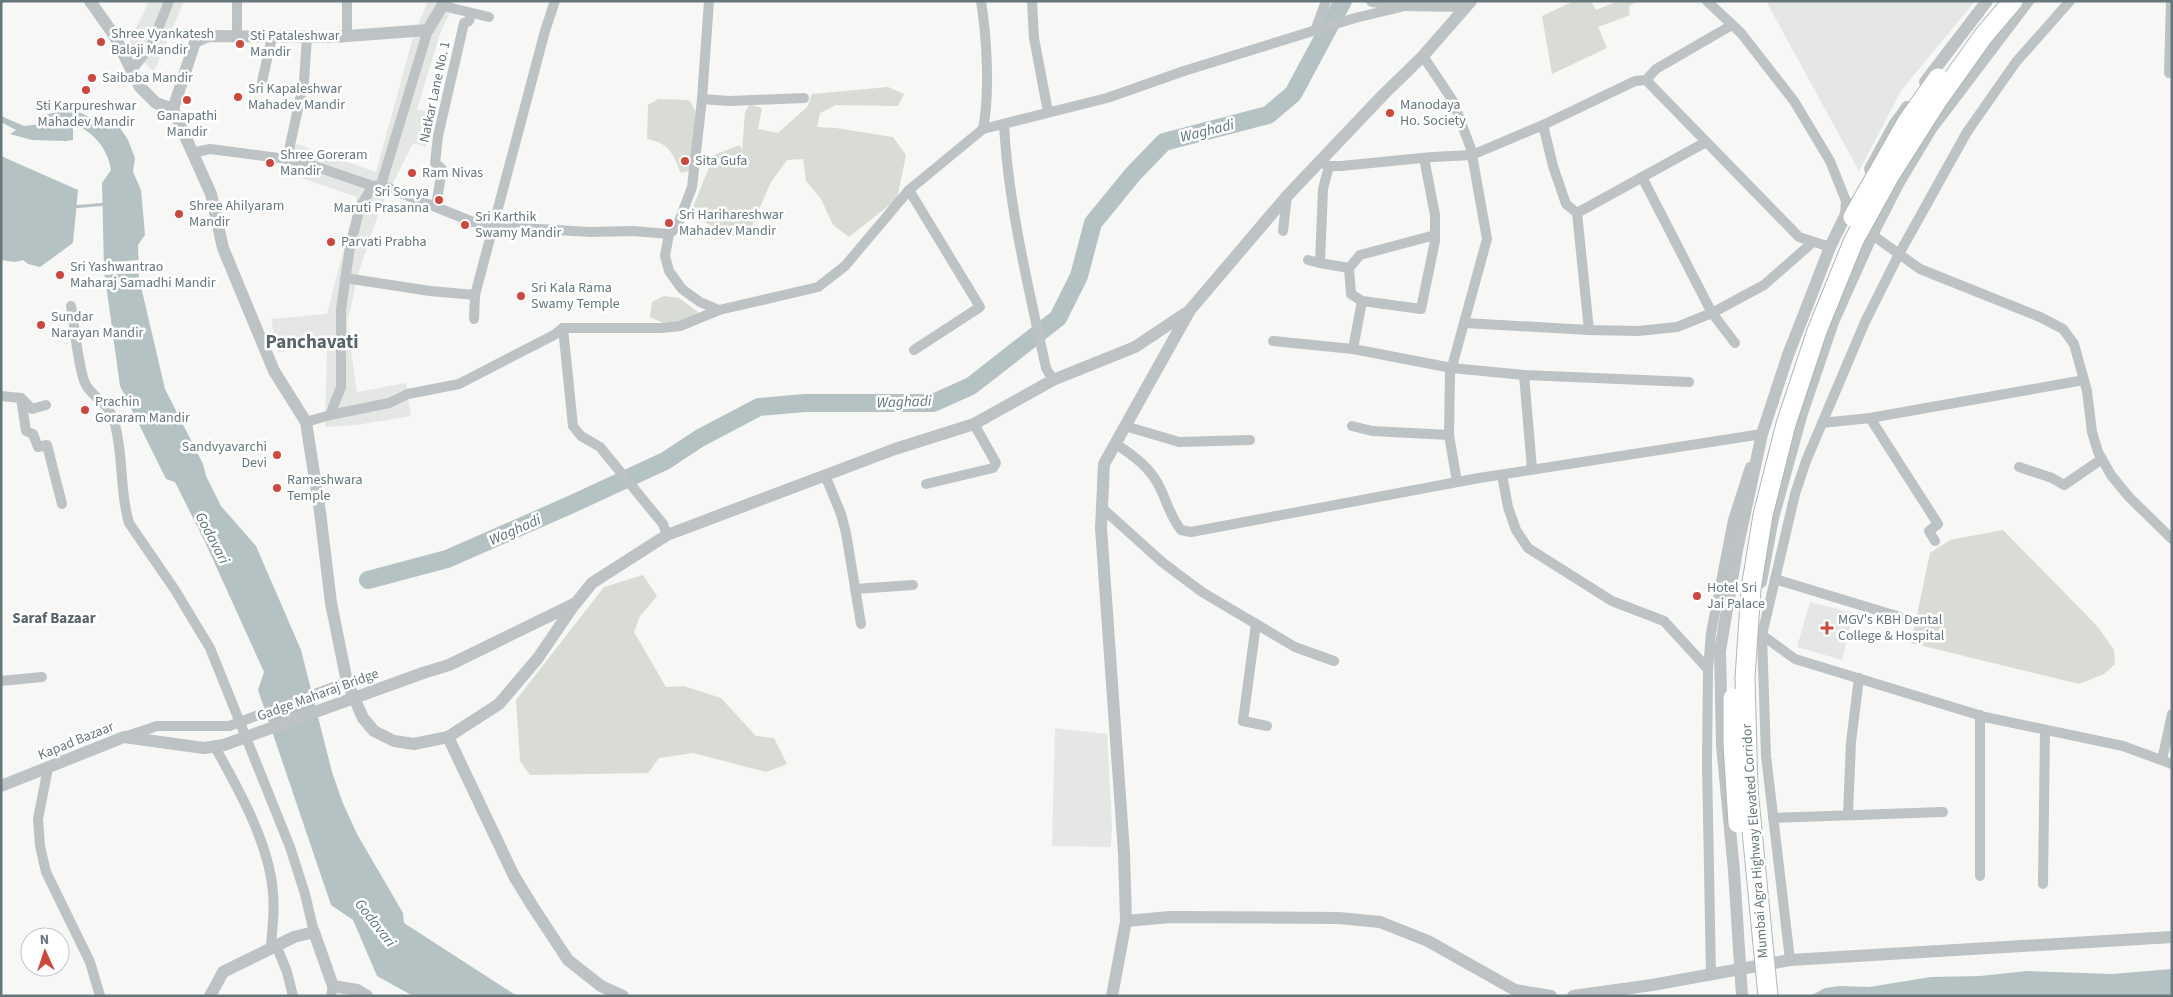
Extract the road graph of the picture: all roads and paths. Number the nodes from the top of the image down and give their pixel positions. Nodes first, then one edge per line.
1 (90, 1) edge
2 (169, 1) edge
3 (238, 1) edge
4 (348, 1) edge
5 (555, 1) edge
6 (709, 1) edge
7 (981, 1) edge
8 (1032, 1) edge
9 (1326, 1) edge
10 (1372, 1) edge
11 (1707, 1) edge
12 (1987, 1) edge
13 (1996, 1) edge
14 (2013, 1) edge
15 (2028, 1) edge
16 (2070, 1) edge
17 (2172, 1) edge
18 (444, 4) edge
19 (1469, 4) edge
20 (1409, 5) junction
21 (472, 13) junction
22 (489, 18) dead end
23 (1732, 25) junction
24 (428, 30) junction
25 (1318, 30) junction
26 (237, 35) junction
27 (347, 36) junction
28 (272, 37) junction
29 (308, 37) junction
30 (1423, 56) junction
31 (132, 70) junction
32 (2169, 73) dead end
33 (1646, 80) junction
34 (262, 82) dead end
35 (804, 98) dead end
36 (702, 99) junction
37 (173, 109) junction
38 (1048, 112) junction
39 (1004, 124) junction
40 (1543, 125) junction
41 (983, 129) junction
42 (1706, 142) junction
43 (192, 153) junction
44 (1472, 155) junction
45 (1424, 158) junction
46 (287, 160) junction
47 (1324, 164) junction
48 (1642, 177) junction
49 (377, 185) junction
50 (909, 190) junction
51 (1287, 196) junction
52 (436, 206) junction
53 (1577, 213) junction
54 (1845, 214) junction
55 (493, 225) junction
56 (1283, 231) dead end
57 (669, 234) junction
58 (1436, 235) junction
59 (1872, 235) junction
60 (1813, 242) junction
61 (1830, 247) junction
62 (1899, 254) junction
63 (1308, 260) dead end
64 (1320, 263) junction
65 (1349, 268) junction
66 (345, 278) junction
67 (475, 295) junction
68 (1362, 301) junction
69 (71, 306) dead end
70 (719, 310) junction
71 (1190, 310) junction
72 (1712, 312) junction
73 (474, 319) dead end
74 (1465, 323) junction
75 (563, 328) junction
76 (1588, 330) junction
77 (1272, 341) dead end
78 (1735, 343) dead end
79 (1353, 349) junction
80 (914, 350) dead end
81 (1452, 368) junction
82 (1524, 375) junction
83 (1053, 380) junction
84 (2084, 380) junction
85 (1689, 382) dead end
86 (1, 396) edge
87 (21, 398) junction
88 (46, 406) dead end
89 (330, 415) junction
90 (1870, 418) junction
91 (306, 422) junction
92 (1822, 422) junction
93 (974, 424) junction
94 (1125, 426) junction
95 (1352, 426) dead end
96 (1762, 434) junction
97 (1449, 435) junction
98 (1250, 440) dead end
99 (1116, 444) junction
100 (2102, 459) junction
101 (2019, 467) dead end
102 (1532, 469) junction
103 (825, 475) junction
104 (1502, 475) junction
105 (1457, 482) junction
106 (926, 484) dead end
107 (62, 504) dead end
108 (1101, 506) junction
109 (667, 535) junction
110 (2172, 539) edge
111 (1935, 542) dead end
112 (1775, 579) junction
113 (913, 584) dead end
114 (856, 589) junction
115 (576, 603) junction
116 (1900, 617) dead end
117 (861, 624) dead end
118 (1256, 624) junction
119 (1762, 635) junction
120 (1334, 661) dead end
121 (1708, 669) junction
122 (42, 677) dead end
123 (1859, 678) junction
124 (1, 681) edge
125 (347, 682) junction
126 (2172, 714) edge
127 (1980, 715) junction
128 (239, 722) junction
129 (1268, 726) dead end
130 (2045, 730) junction
131 (448, 736) junction
132 (124, 737) junction
133 (219, 746) junction
134 (2167, 762) edge
135 (48, 768) junction
136 (1, 786) edge
137 (1942, 812) dead end
138 (1848, 814) junction
139 (1773, 818) junction
140 (1980, 876) dead end
141 (2043, 884) dead end
142 (1126, 921) junction
143 (314, 932) junction
144 (2172, 937) edge
145 (274, 946) junction
146 (1790, 960) junction
147 (1773, 964) junction
148 (1740, 969) junction
149 (1711, 974) junction
150 (1742, 989) edge
151 (1772, 989) edge
152 (332, 991) edge
153 (100, 996) edge
154 (210, 996) edge
155 (293, 996) edge
156 (367, 996) edge
157 (623, 996) edge
158 (1112, 996) edge
159 (1551, 996) edge
160 (1573, 996) edge
161 (1756, 996) edge
162 (1777, 996) edge

1 - 31 street
2 - 31 street
3 - 26 street
4 - 27 street
5 - 55 street
6 - 36 street
7 - 41 street
8 - 38 street
9 - 25 street
10 - 20 street
11 - 23 street
12 - 54 street
13 - 161 highway, Mumbai Agra Highway Elevated Corridor, bridge
14 - 151 highway, Mumbai Agra Highway Elevated Corridor, bridge
15 - 59 street
16 - 62 street
17 - 32 street
18 - 21 street
18 - 24 street
19 - 20 street
19 - 30 street
20 - 25 street
21 - 22 street
21 - 52 street, Natkar Lane No. 1
23 - 33 street
23 - 54 street
24 - 27 street
24 - 49 street
25 - 38 street
26 - 28 street
26 - 37 street
27 - 29 street
28 - 29 street
28 - 34 street
29 - 46 street
30 - 44 street
30 - 47 street
31 - 37 street
33 - 40 street
33 - 42 street
35 - 36 street
36 - 57 street
37 - 43 street
38 - 39 street
39 - 41 street
39 - 83 street
40 - 44 street
40 - 53 street
41 - 50 street
42 - 48 street
42 - 60 street
43 - 46 street
43 - 91 street
44 - 45 street
44 - 74 street
45 - 47 street
45 - 58 street
46 - 49 street
47 - 51 street
47 - 64 street
48 - 53 street
48 - 72 street
49 - 52 street
49 - 66 street
50 - 70 street
50 - 80 street
51 - 56 street
51 - 71 street
52 - 55 street
53 - 76 street
54 - 59 street
54 - 61 street
55 - 57 street
55 - 67 street
57 - 70 street
58 - 65 street
58 - 68 street
59 - 62 street
59 - 147 street
60 - 61 street
60 - 72 street
61 - 96 street
62 - 84 street
62 - 92 street
63 - 64 street
64 - 65 street
65 - 68 street
66 - 67 street
66 - 89 street
67 - 73 street
68 - 79 street
69 - 128 street
70 - 75 street
71 - 83 street
71 - 94 street
72 - 76 street
72 - 78 street
74 - 76 street
74 - 81 street
75 - 89 street
75 - 109 street
77 - 79 street
79 - 81 street
81 - 82 street
81 - 97 street
82 - 85 street
82 - 102 street
83 - 93 street
84 - 90 street
84 - 100 street
86 - 87 street
87 - 88 street
87 - 107 street
89 - 91 street
90 - 92 street
90 - 111 street
91 - 125 street
92 - 112 street
93 - 103 street
93 - 106 street
94 - 98 street
94 - 99 street
95 - 97 street
96 - 102 street
96 - 121 street
96 - 148 street
97 - 105 street
99 - 105 street
99 - 108 street
100 - 101 street
100 - 110 street
102 - 104 street
103 - 109 street
103 - 114 street
104 - 105 street
104 - 121 street
108 - 118 street
108 - 142 street
109 - 115 street
112 - 116 street
112 - 119 street
113 - 114 street
114 - 117 street
115 - 131 street
115 - 133 street, Gadge Maharaj Bridge, bridge
118 - 120 street
118 - 129 street
119 - 123 street
119 - 139 street
121 - 149 street
122 - 124 street
123 - 127 street
123 - 138 street
125 - 128 street
125 - 131 street
126 - 134 street
127 - 130 street
127 - 140 street
128 - 132 street
128 - 143 street
130 - 134 street
130 - 141 street
131 - 157 street
132 - 133 street, Kapad Bazaar
132 - 135 street, Kapad Bazaar
133 - 145 street
135 - 136 street, Kapad Bazaar
135 - 153 street
137 - 138 street
138 - 139 street
139 - 146 street
142 - 158 street
142 - 159 street
143 - 145 street
143 - 152 street
144 - 146 street
145 - 154 street
145 - 155 street
146 - 147 street
147 - 148 street
147 - 151 street
148 - 149 street
148 - 150 street
149 - 160 street
151 - 162 street
152 - 156 street

